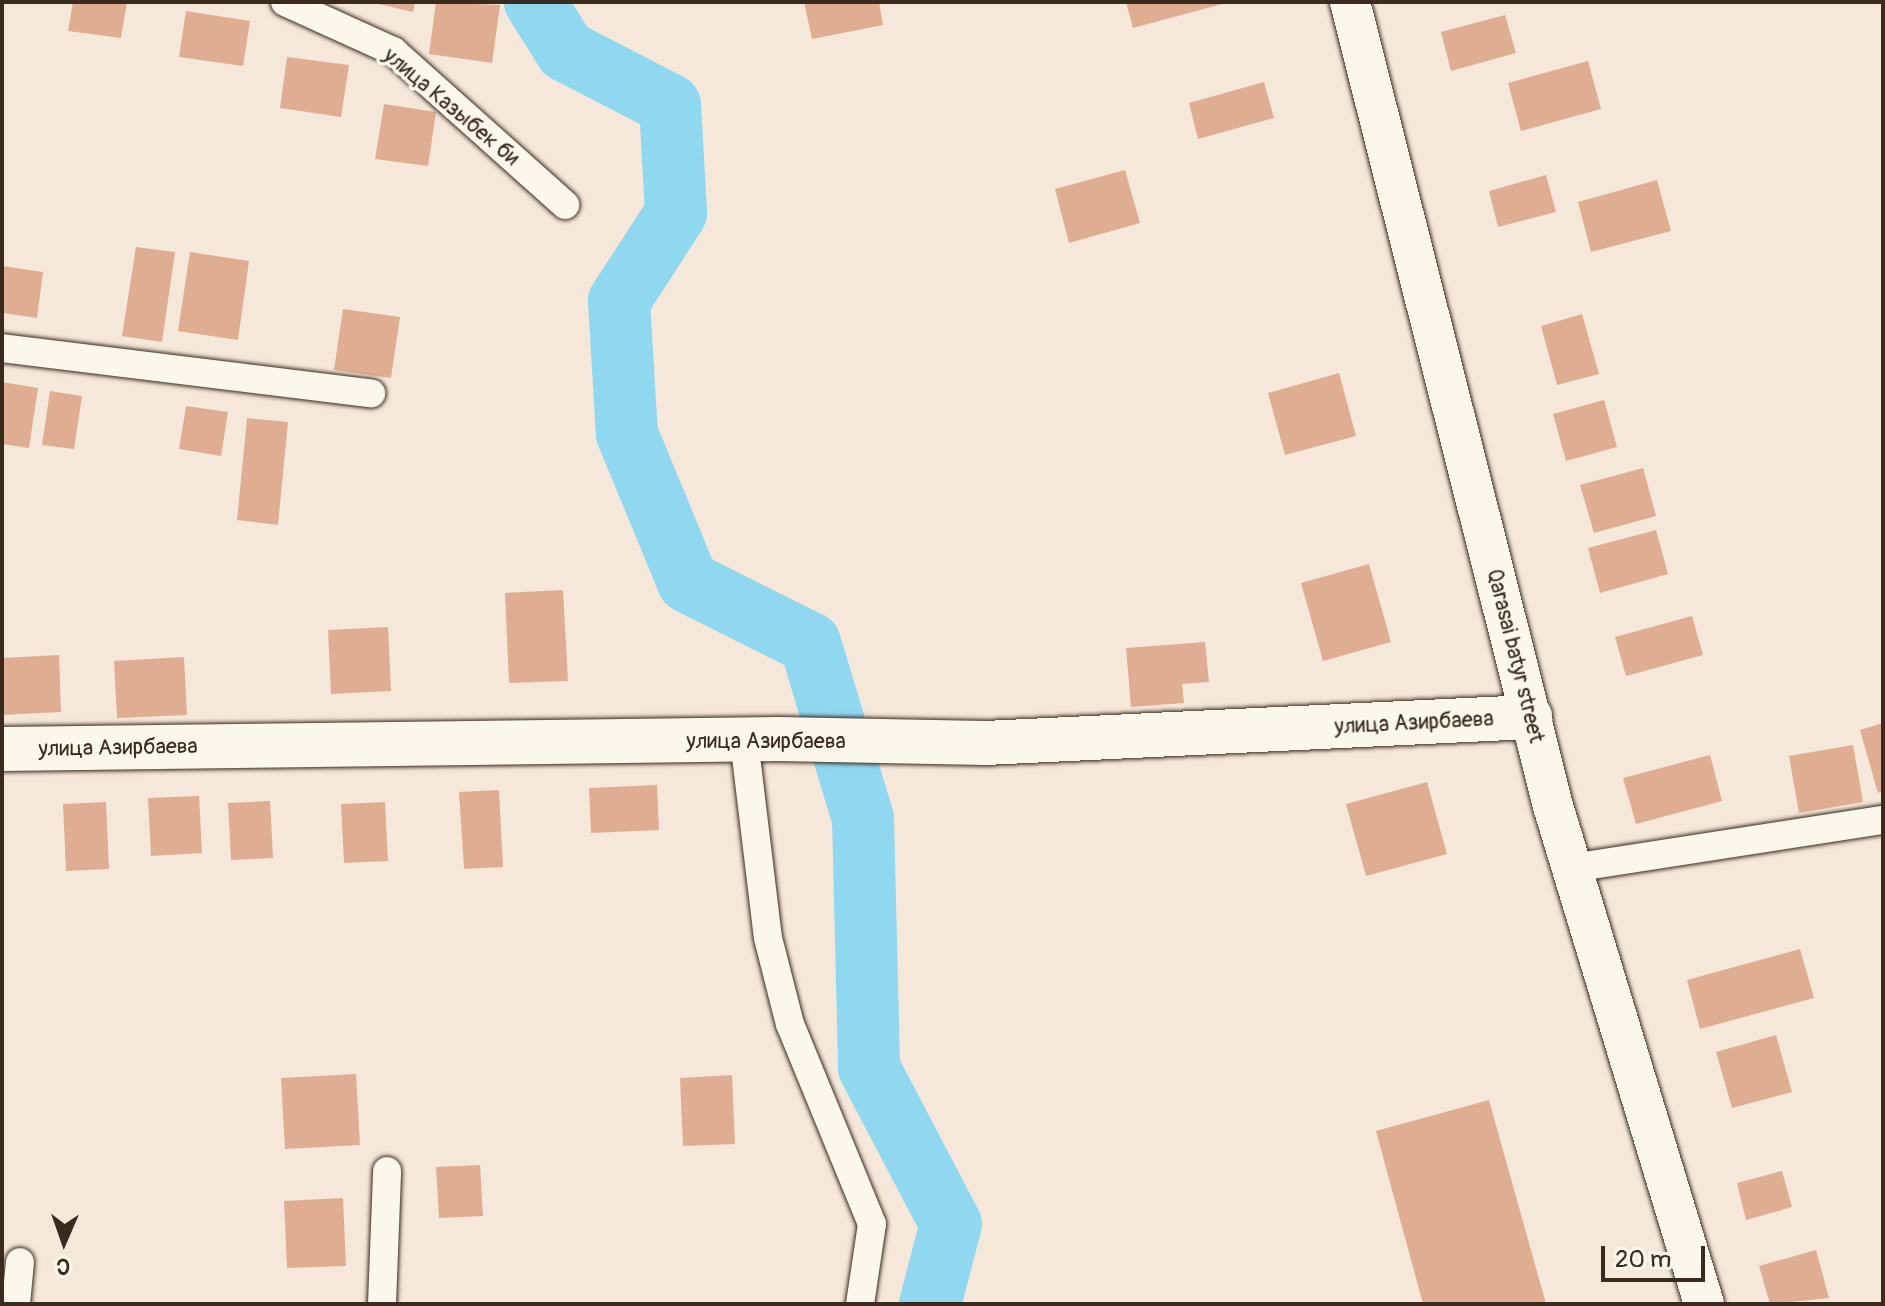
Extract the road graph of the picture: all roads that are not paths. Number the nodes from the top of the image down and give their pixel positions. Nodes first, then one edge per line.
1 (285, 2) edge
2 (1350, 2) edge
3 (565, 205) dead end
4 (2, 348) edge
5 (371, 393) dead end
6 (1530, 717) junction
7 (761, 740) junction
8 (2, 749) edge
9 (1883, 820) edge
10 (1572, 868) junction
11 (387, 1171) dead end
12 (20, 1262) dead end
13 (16, 1304) edge
14 (382, 1304) edge
15 (860, 1304) edge
16 (1704, 1304) edge

1 - 3 street, улица Казыбек би
2 - 6 main road, Qarasai batyr street
4 - 5 street
6 - 7 main road, улица Азирбаева
6 - 10 main road, Qarasai batyr street
7 - 8 main road, улица Азирбаева
7 - 15 street
9 - 10 street
10 - 16 main road, Qarasai batyr street
11 - 14 street
12 - 13 street

